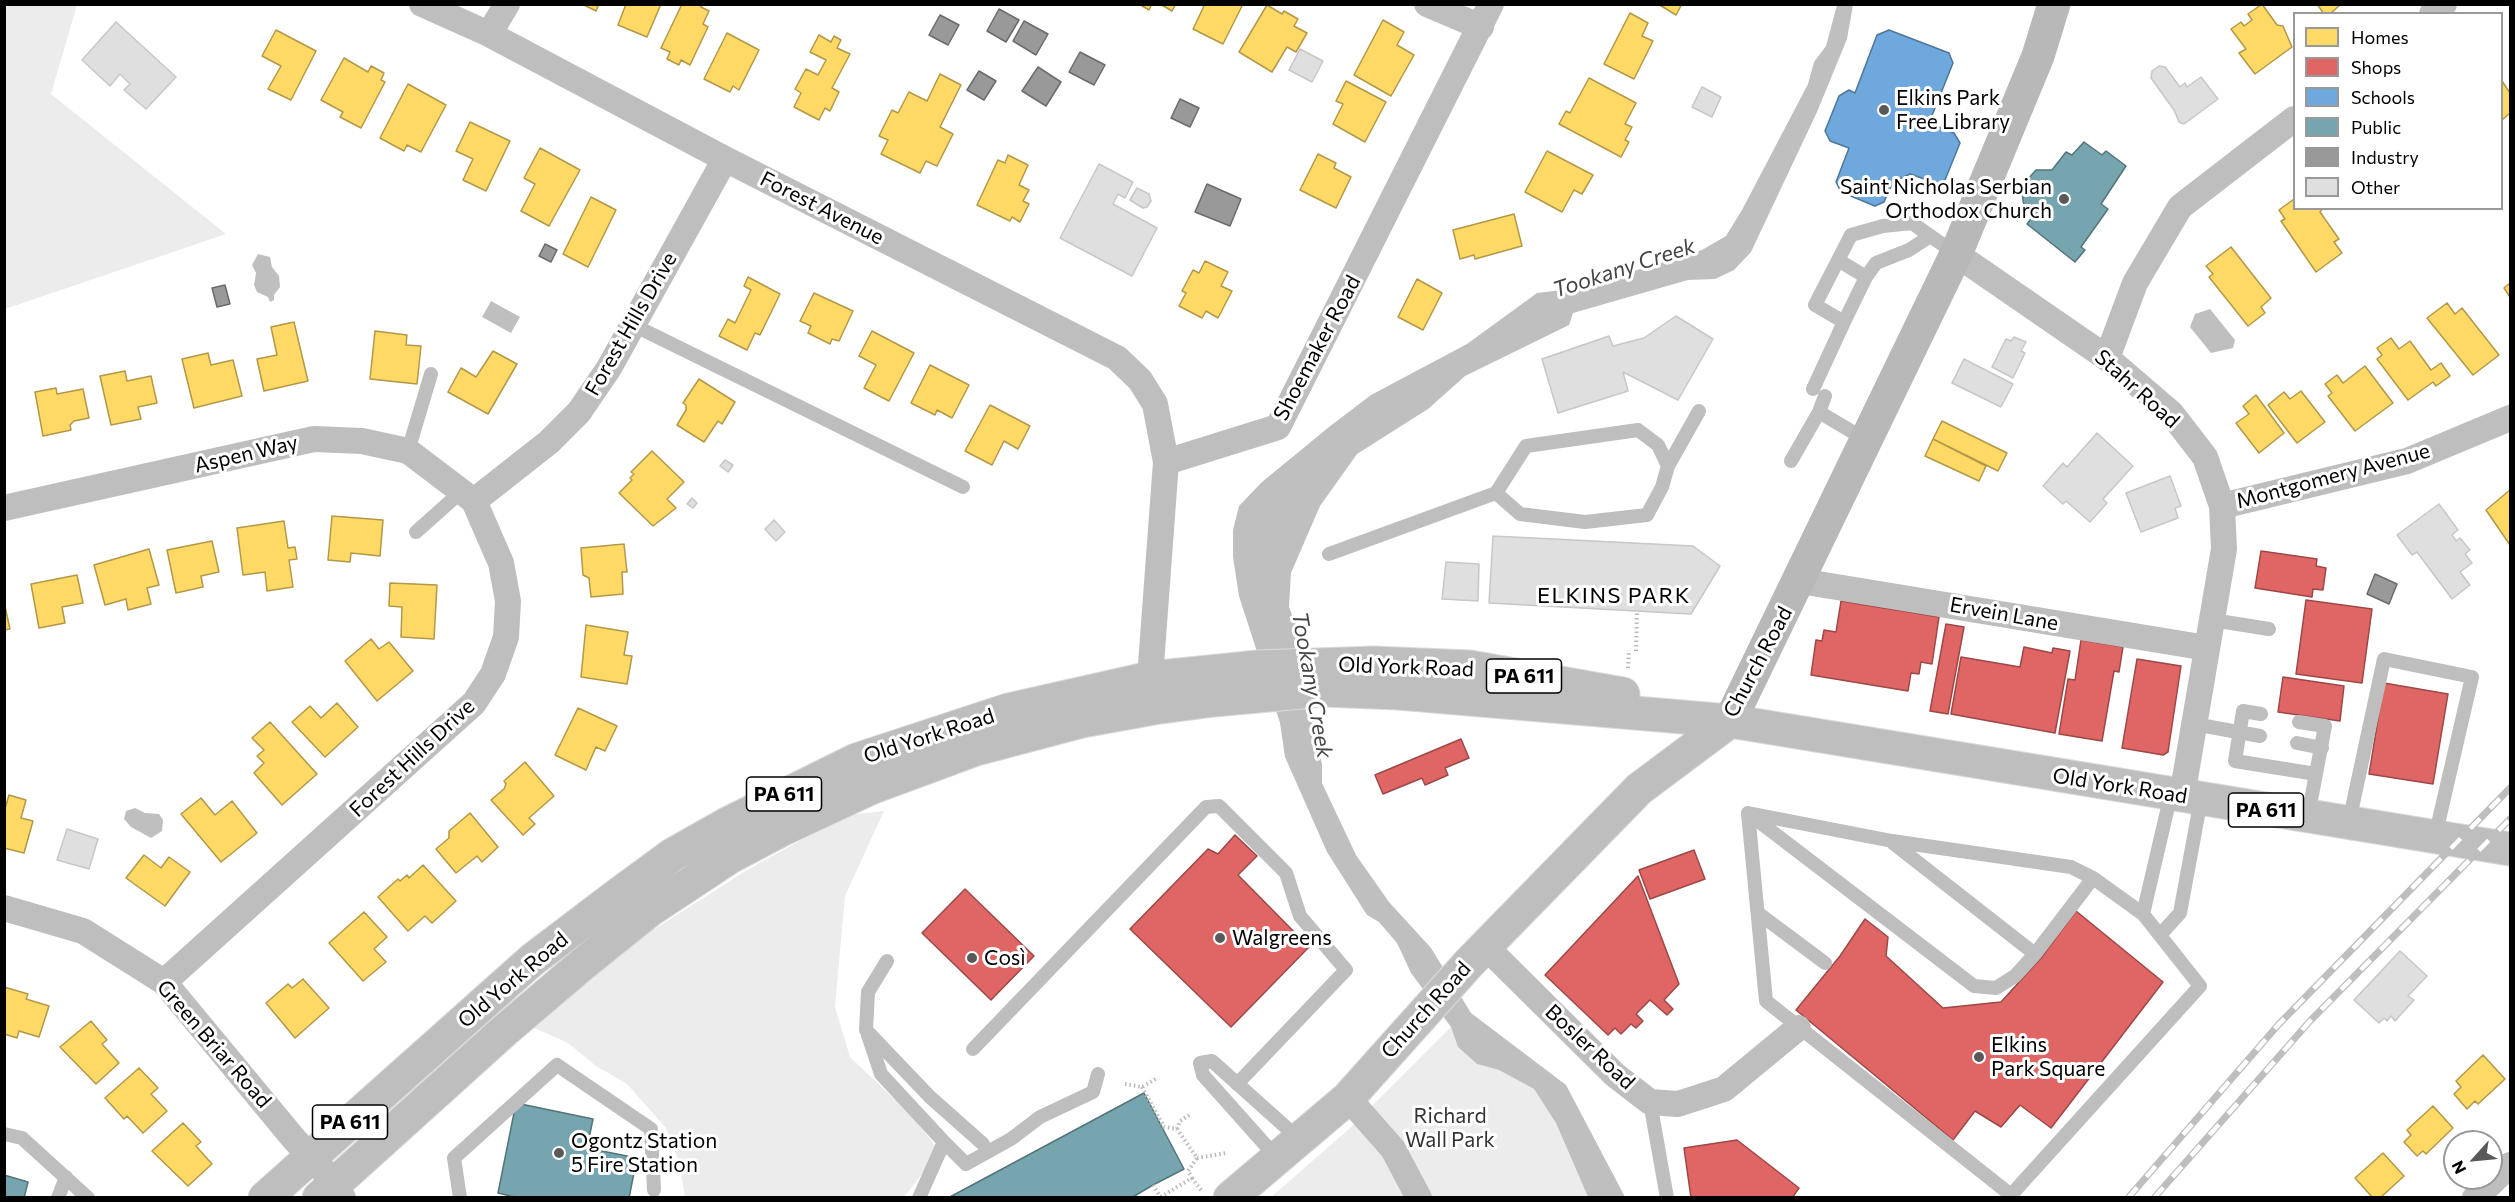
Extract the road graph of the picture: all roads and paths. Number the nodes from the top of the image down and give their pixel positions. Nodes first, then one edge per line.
1 (422, 4) edge
2 (507, 4) edge
3 (1427, 4) edge
4 (2054, 4) edge
5 (1486, 16) edge
6 (489, 34) junction
7 (2293, 121) edge
8 (726, 159) junction
9 (1929, 237) junction
10 (1956, 254) junction
11 (1838, 260) junction
12 (1866, 277) junction
13 (1844, 322) junction
14 (633, 325) junction
15 (2107, 358) junction
16 (431, 374) dead end
17 (1813, 389) dead end
18 (1825, 396) dead end
19 (1699, 411) dead end
20 (1819, 412) junction
21 (2511, 418) edge
22 (1868, 441) junction
23 (408, 451) junction
24 (1791, 461) dead end
25 (1166, 462) junction
26 (1668, 466) junction
27 (963, 488) dead end
28 (1496, 493) junction
29 (468, 496) junction
30 (2222, 506) junction
31 (4, 508) edge
32 (416, 532) dead end
33 (1329, 554) dead end
34 (1800, 581) junction
35 (1638, 611) dead end
36 (2212, 620) junction
37 (2269, 629) dead end
38 (2207, 648) junction
39 (1629, 650) dead end
40 (1636, 651) dead end
41 (1628, 668) dead end
42 (1150, 678) junction
43 (1263, 681) junction
44 (2261, 714) dead end
45 (1730, 721) junction
46 (2299, 722) dead end
47 (2194, 724) junction
48 (2240, 732) junction
49 (2260, 736) dead end
50 (2297, 742) dead end
51 (2322, 748) junction
52 (2316, 774) junction
53 (2185, 796) junction
54 (1748, 813) junction
55 (2308, 816) junction
56 (2349, 822) junction
57 (2434, 837) junction
58 (1892, 841) junction
59 (2511, 849) edge
60 (2093, 878) junction
61 (4, 908) edge
62 (1758, 913) junction
63 (2143, 914) junction
64 (2160, 935) junction
65 (1477, 954) junction
66 (2035, 954) junction
67 (887, 961) dead end
68 (1825, 963) dead end
69 (164, 982) junction
70 (1798, 1028) junction
71 (866, 1030) junction
72 (973, 1049) dead end
73 (1098, 1074) dead end
74 (1156, 1078) dead end
75 (1125, 1084) dead end
76 (1237, 1084) junction
77 (1142, 1087) junction
78 (1348, 1098) junction
79 (1650, 1101) junction
80 (1191, 1114) dead end
81 (1177, 1129) junction
82 (4, 1134) edge
83 (944, 1142) junction
84 (983, 1144) dead end
85 (1288, 1148) junction
86 (1227, 1154) dead end
87 (311, 1158) junction
88 (1197, 1158) junction
89 (2511, 1165) edge
90 (66, 1177) junction
91 (1192, 1178) junction
92 (1153, 1185) dead end
93 (654, 1191) dead end
94 (1233, 1192) edge
95 (339, 1194) edge
96 (58, 1197) edge
97 (88, 1197) edge
98 (266, 1197) edge
99 (460, 1197) edge
100 (919, 1197) edge
101 (1160, 1197) edge
102 (1419, 1197) edge
103 (1666, 1197) edge
104 (2475, 1197) edge

1 - 6 street, Forest Avenue
2 - 6 street
3 - 5 street
4 - 10 street, Church Road
5 - 25 street, Shoemaker Road
6 - 8 street, Forest Avenue
7 - 15 street
8 - 14 street, Forest Hills Drive
8 - 25 street, Forest Avenue
9 - 10 lane
9 - 11 lane
9 - 12 lane
10 - 15 street, Stahr Road
10 - 22 street, Church Road
11 - 12 lane
11 - 13 lane
12 - 13 lane
13 - 17 lane
14 - 27 lane
14 - 29 street, Forest Hills Drive
15 - 30 street, Stahr Road
16 - 23 lane
18 - 20 lane
19 - 26 lane
20 - 22 lane
20 - 24 lane
21 - 30 street, Montgomery Avenue
22 - 34 street, Church Road
23 - 29 street, Aspen Way
23 - 31 street, Aspen Way
25 - 42 street
26 - 28 lane
26 - 28 lane
28 - 33 lane
29 - 32 lane
29 - 69 street, Forest Hills Drive
30 - 36 street, Stahr Road
34 - 38 street, Ervein Lane
34 - 45 street, Church Road
35 - 40 path
36 - 37 lane
36 - 38 street, Stahr Road
38 - 47 street, Stahr Road
39 - 41 path
42 - 43 main road, Old York Road / PA 611
42 - 87 main road, Old York Road / PA 611
43 - 45 main road, Old York Road / PA 611
43 - 95 main road, Old York Road / PA 611
44 - 48 lane
45 - 53 main road, Old York Road / PA 611
45 - 65 main road, Church Road
46 - 51 lane
47 - 48 lane
47 - 53 street, Stahr Road
48 - 49 lane
48 - 52 lane
50 - 51 lane
51 - 52 lane
52 - 55 lane
53 - 55 main road, Old York Road / PA 611
53 - 63 lane
53 - 64 lane
54 - 58 lane
54 - 62 lane
54 - 66 lane
55 - 56 main road, Old York Road / PA 611
56 - 57 main road, Old York Road / PA 611
56 - 57 lane
57 - 59 main road, Old York Road / PA 611
58 - 60 lane
58 - 66 lane
60 - 63 lane
60 - 66 lane
61 - 69 street, Green Briar Road
62 - 68 lane
62 - 70 lane
63 - 64 lane
64 - 70 lane
65 - 78 main road, Church Road
65 - 79 street, Bosler Road
67 - 71 lane
69 - 87 street, Green Briar Road
70 - 79 street, Bosler Road
71 - 83 lane
71 - 84 lane
72 - 76 lane
73 - 83 lane
74 - 77 path
75 - 77 path
76 - 85 lane
76 - 85 lane
77 - 81 path
78 - 85 main road, Church Road
78 - 102 street
79 - 103 lane
80 - 81 path
81 - 88 path
82 - 90 lane
83 - 100 lane
85 - 94 main road, Church Road
86 - 88 path
87 - 95 street, Green Briar Road
87 - 98 main road, Old York Road / PA 611
88 - 91 path
89 - 104 street
90 - 96 lane
90 - 97 lane
91 - 94 path
91 - 101 path
92 - 101 path, bridge
93 - 99 lane

